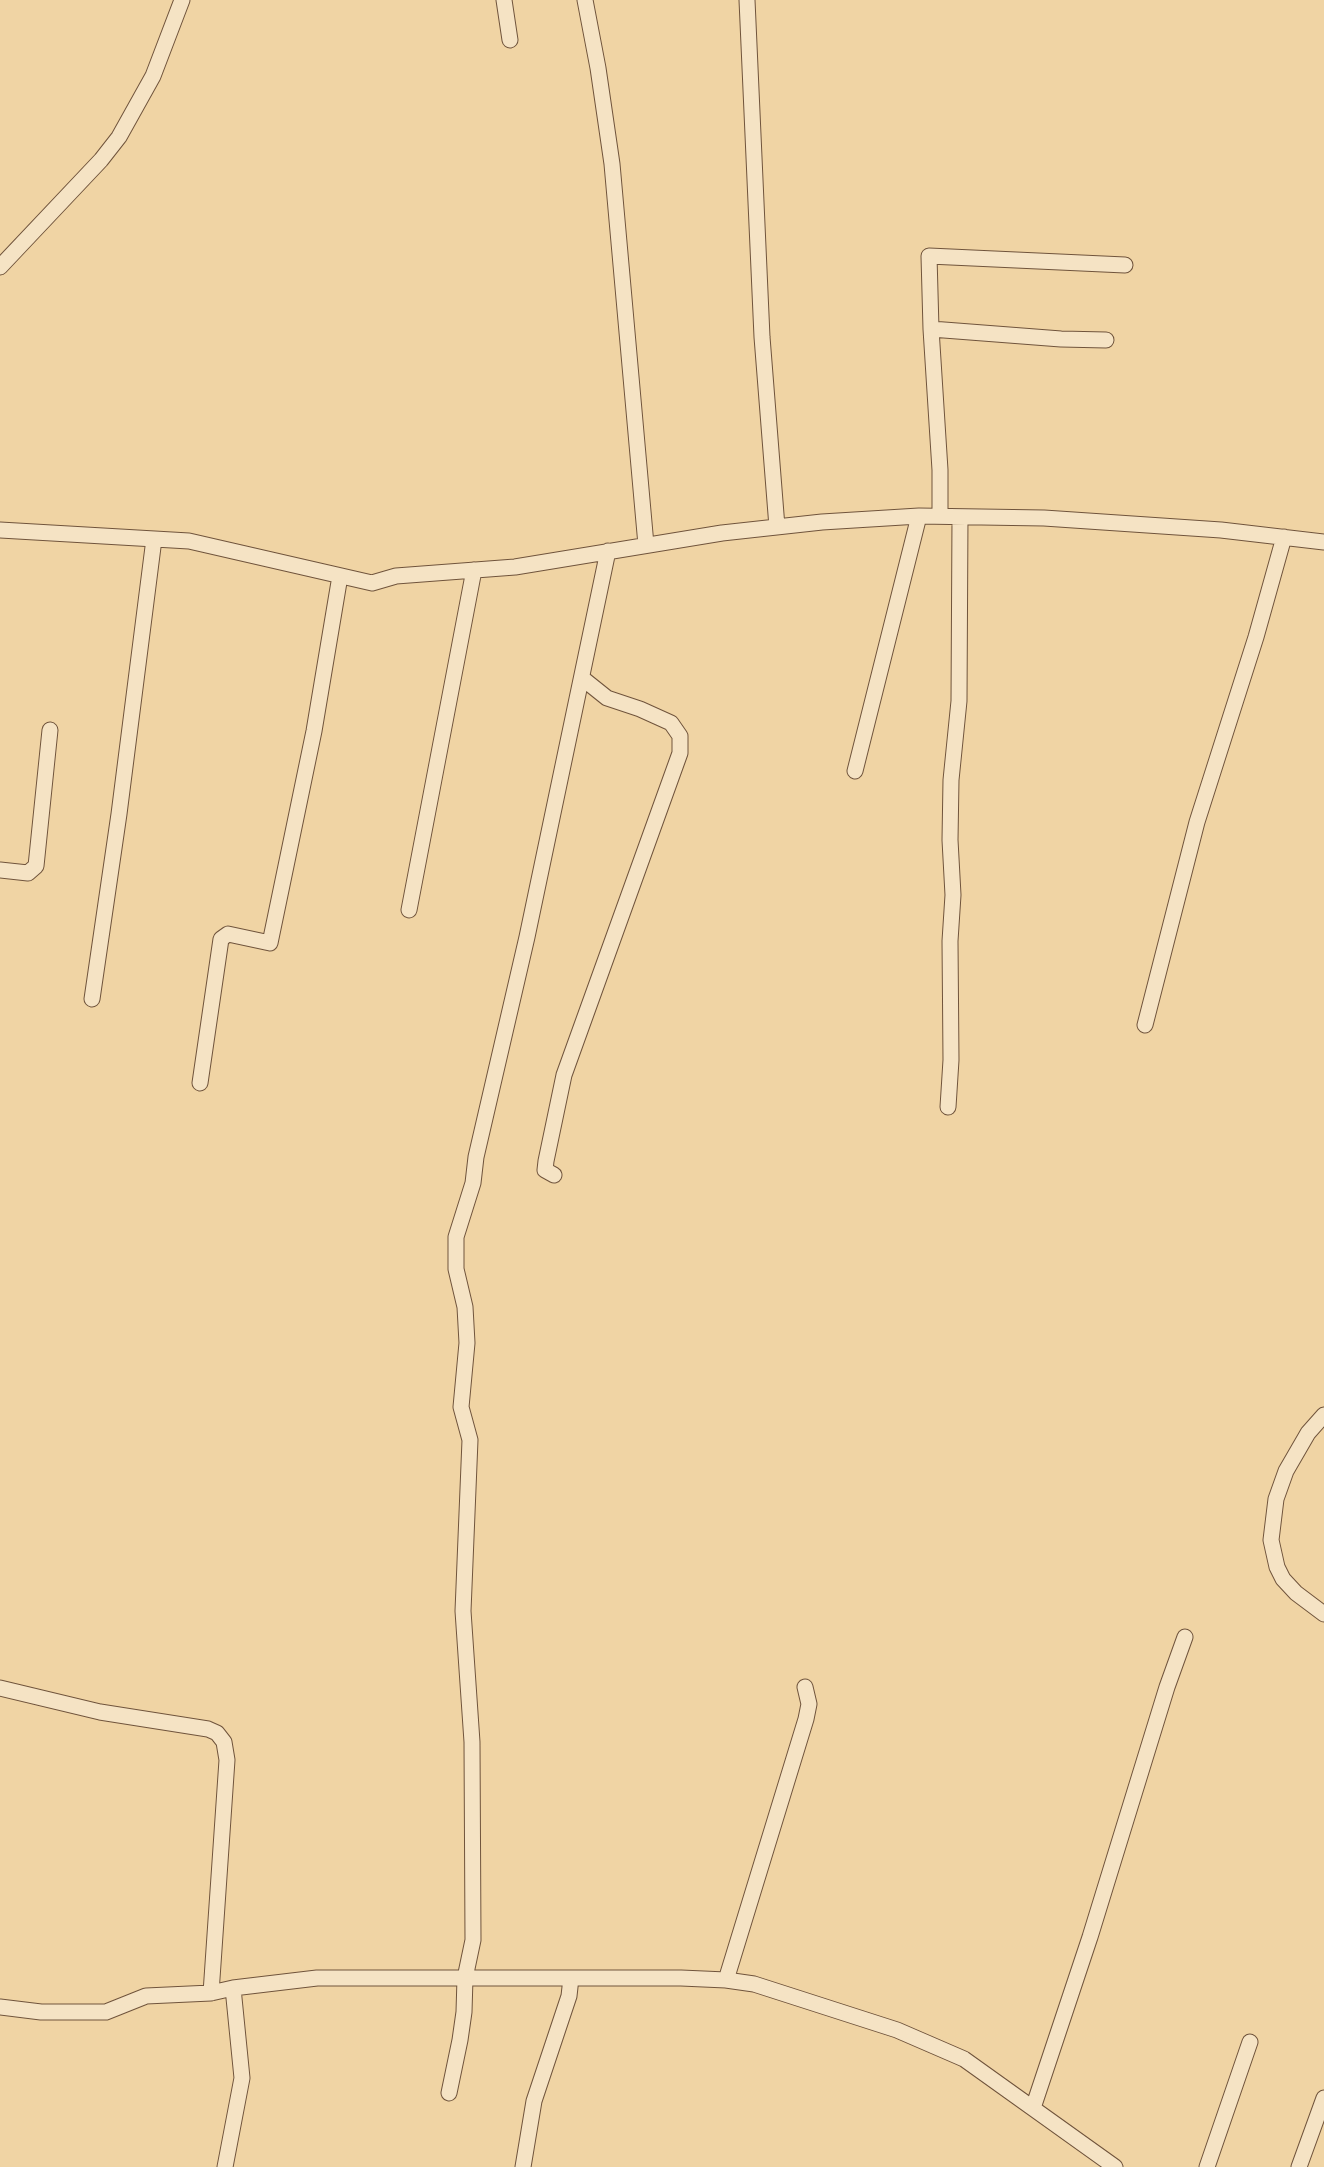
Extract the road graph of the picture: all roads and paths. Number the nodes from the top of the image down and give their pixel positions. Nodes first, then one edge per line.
1 (182, 0) edge
2 (504, 0) edge
3 (585, 0) edge
4 (747, 0) edge
5 (510, 40) dead end
6 (1125, 265) dead end
7 (0, 267) edge
8 (931, 329) junction
9 (1106, 340) dead end
10 (919, 516) junction
11 (940, 516) junction
12 (960, 517) junction
13 (777, 527) junction
14 (0, 530) edge
15 (1284, 537) junction
16 (154, 539) junction
17 (1324, 542) edge
18 (646, 545) junction
19 (608, 551) junction
20 (474, 570) junction
21 (340, 576) junction
22 (582, 678) junction
23 (50, 730) dead end
24 (855, 771) dead end
25 (0, 870) edge
26 (409, 910) dead end
27 (92, 999) dead end
28 (1145, 1025) dead end
29 (200, 1083) dead end
30 (948, 1107) dead end
31 (554, 1175) dead end
32 (1324, 1415) edge
33 (1324, 1614) edge
34 (1185, 1637) dead end
35 (806, 1687) dead end
36 (0, 1688) edge
37 (465, 1978) junction
38 (571, 1978) junction
39 (726, 1980) junction
40 (233, 1988) junction
41 (211, 1993) junction
42 (0, 2007) edge
43 (1250, 2042) dead end
44 (449, 2093) dead end
45 (1324, 2098) edge
46 (1034, 2109) junction
47 (225, 2167) edge
48 (523, 2167) edge
49 (1115, 2167) edge
50 (1208, 2167) edge
51 (1299, 2167) edge

1 - 7 street
2 - 5 street
3 - 18 street
4 - 13 street
6 - 8 street
8 - 9 street
8 - 11 street
10 - 11 street
10 - 13 street
10 - 24 street
11 - 12 street
12 - 15 street
12 - 30 street
13 - 18 street
14 - 16 street
15 - 17 street
15 - 28 street
16 - 21 street
16 - 27 street
18 - 19 street
19 - 20 street
19 - 22 street
20 - 21 street
20 - 26 street
21 - 29 street
22 - 31 street
22 - 37 street
23 - 25 street
32 - 33 street
34 - 46 street
35 - 39 street
36 - 41 street
37 - 38 street
37 - 40 street
37 - 44 street
38 - 39 street
38 - 48 street
39 - 46 street
40 - 41 street
40 - 47 street
41 - 42 street
43 - 50 street
45 - 51 street
46 - 49 street

